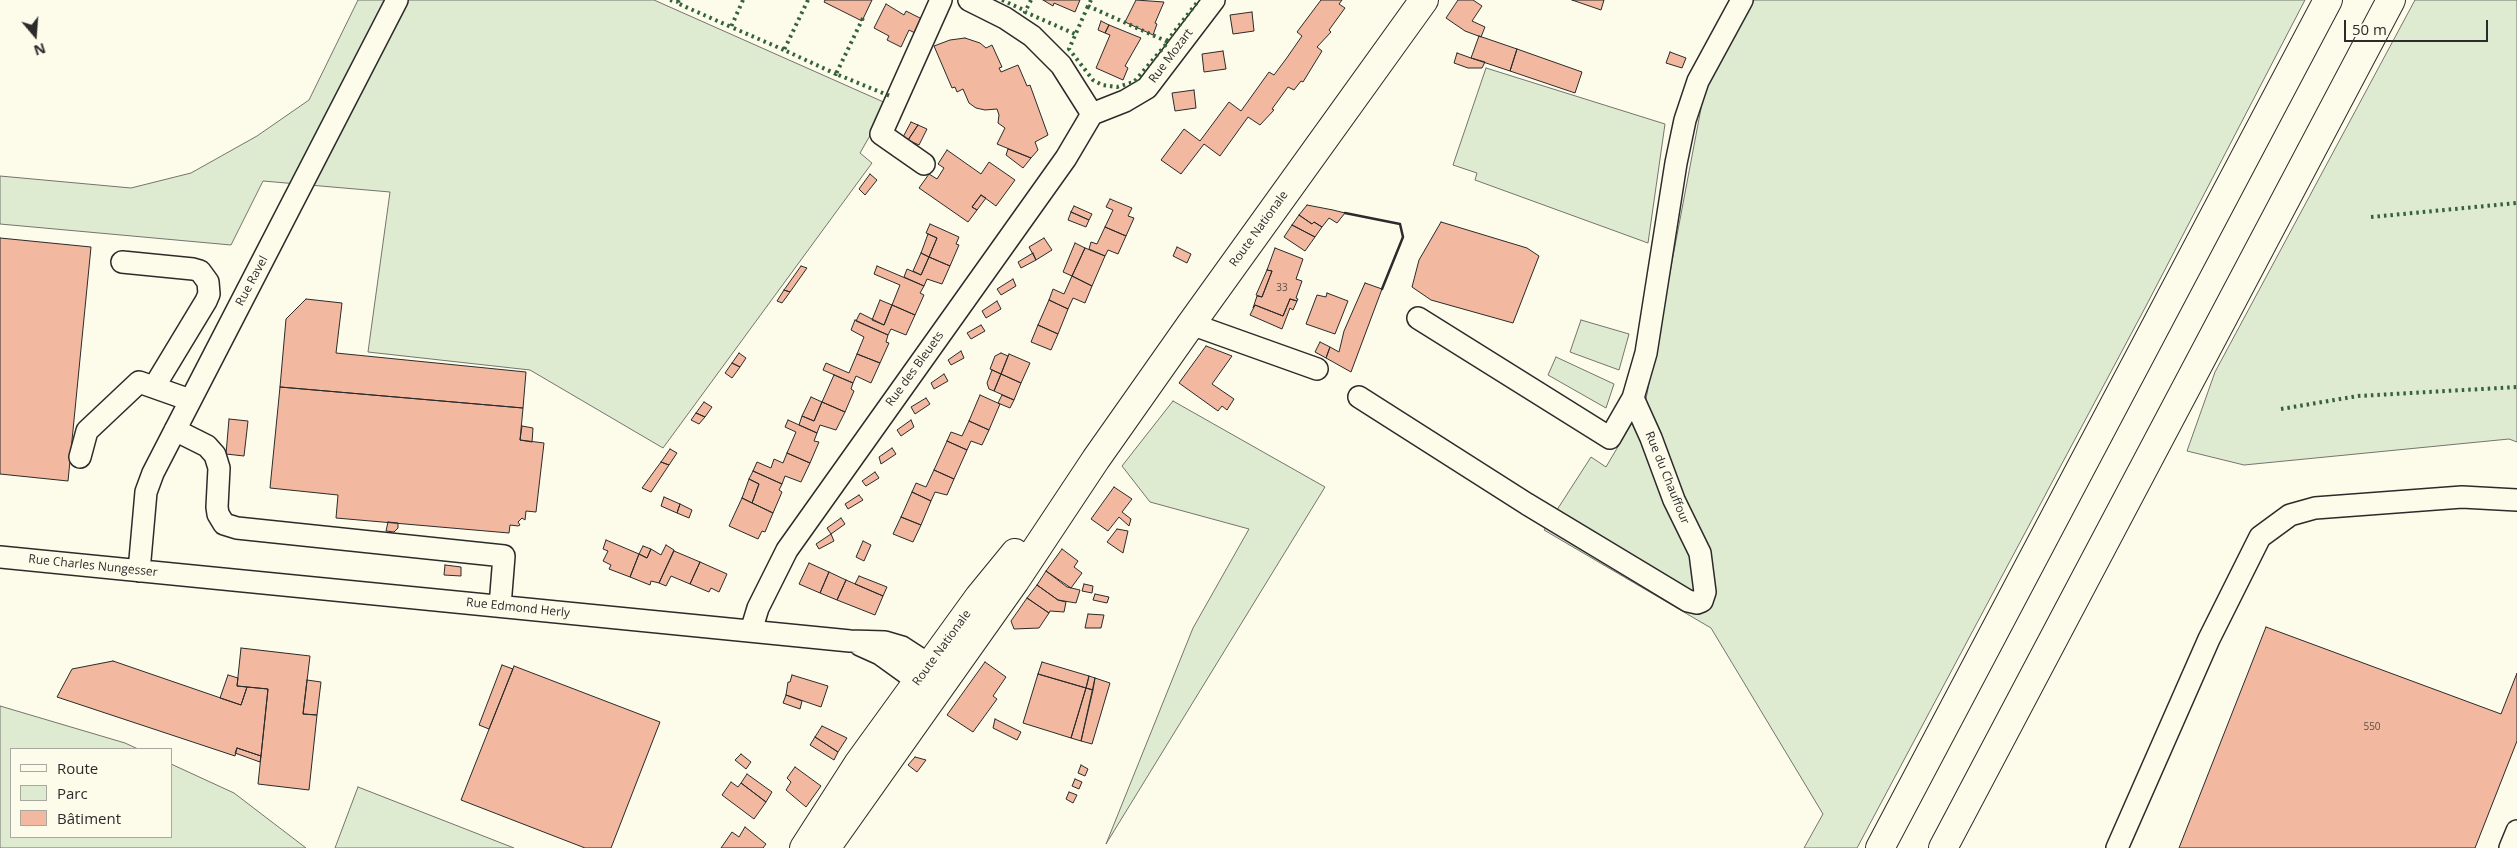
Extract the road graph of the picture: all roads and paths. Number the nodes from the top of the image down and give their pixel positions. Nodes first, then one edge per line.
1 (397, 0) edge
2 (941, 0) edge
3 (969, 0) edge
4 (1214, 0) edge
5 (1424, 0) edge
6 (1742, 0) edge
7 (2328, 0) edge
8 (2391, 0) edge
9 (1092, 114) junction
10 (924, 164) dead end
11 (122, 262) dead end
12 (1418, 318) dead end
13 (1191, 324) junction
14 (1317, 369) dead end
15 (154, 387) junction
16 (1358, 398) dead end
17 (1633, 398) junction
18 (190, 400) junction
19 (175, 430) junction
20 (80, 456) dead end
21 (2517, 500) edge
22 (0, 557) edge
23 (139, 571) junction
24 (186, 575) joint
25 (500, 606) junction
26 (751, 631) junction
27 (933, 679) junction
28 (2517, 831) edge
29 (804, 848) edge
30 (826, 848) edge
31 (1880, 848) edge
32 (1942, 848) edge
33 (2117, 848) edge
34 (2510, 848) edge

1 - 18 street, Rue Ravel
2 - 10 street
3 - 9 street
4 - 9 street, Rue Mozart
5 - 13 main road, Route Nationale
6 - 17 street
7 - 31 main road
8 - 32 main road
9 - 26 street, Rue des Bleuets
11 - 15 street
12 - 17 street
13 - 14 street
13 - 27 main road, Route Nationale
15 - 18 street
15 - 20 street
16 - 17 street, Rue du Chauffour
18 - 19 street, Rue Ravel
19 - 23 street, Rue Ravel
19 - 25 street
21 - 33 street
22 - 23 street, Rue Charles Nungesser
23 - 24 street, Rue Charles Nungesser
24 - 25 street, Rue Edmond Herly
25 - 26 street, Rue Edmond Herly
26 - 27 street, Rue Edmond Herly
27 - 29 main road, Route Nationale
27 - 30 main road, Route Nationale
28 - 34 street

